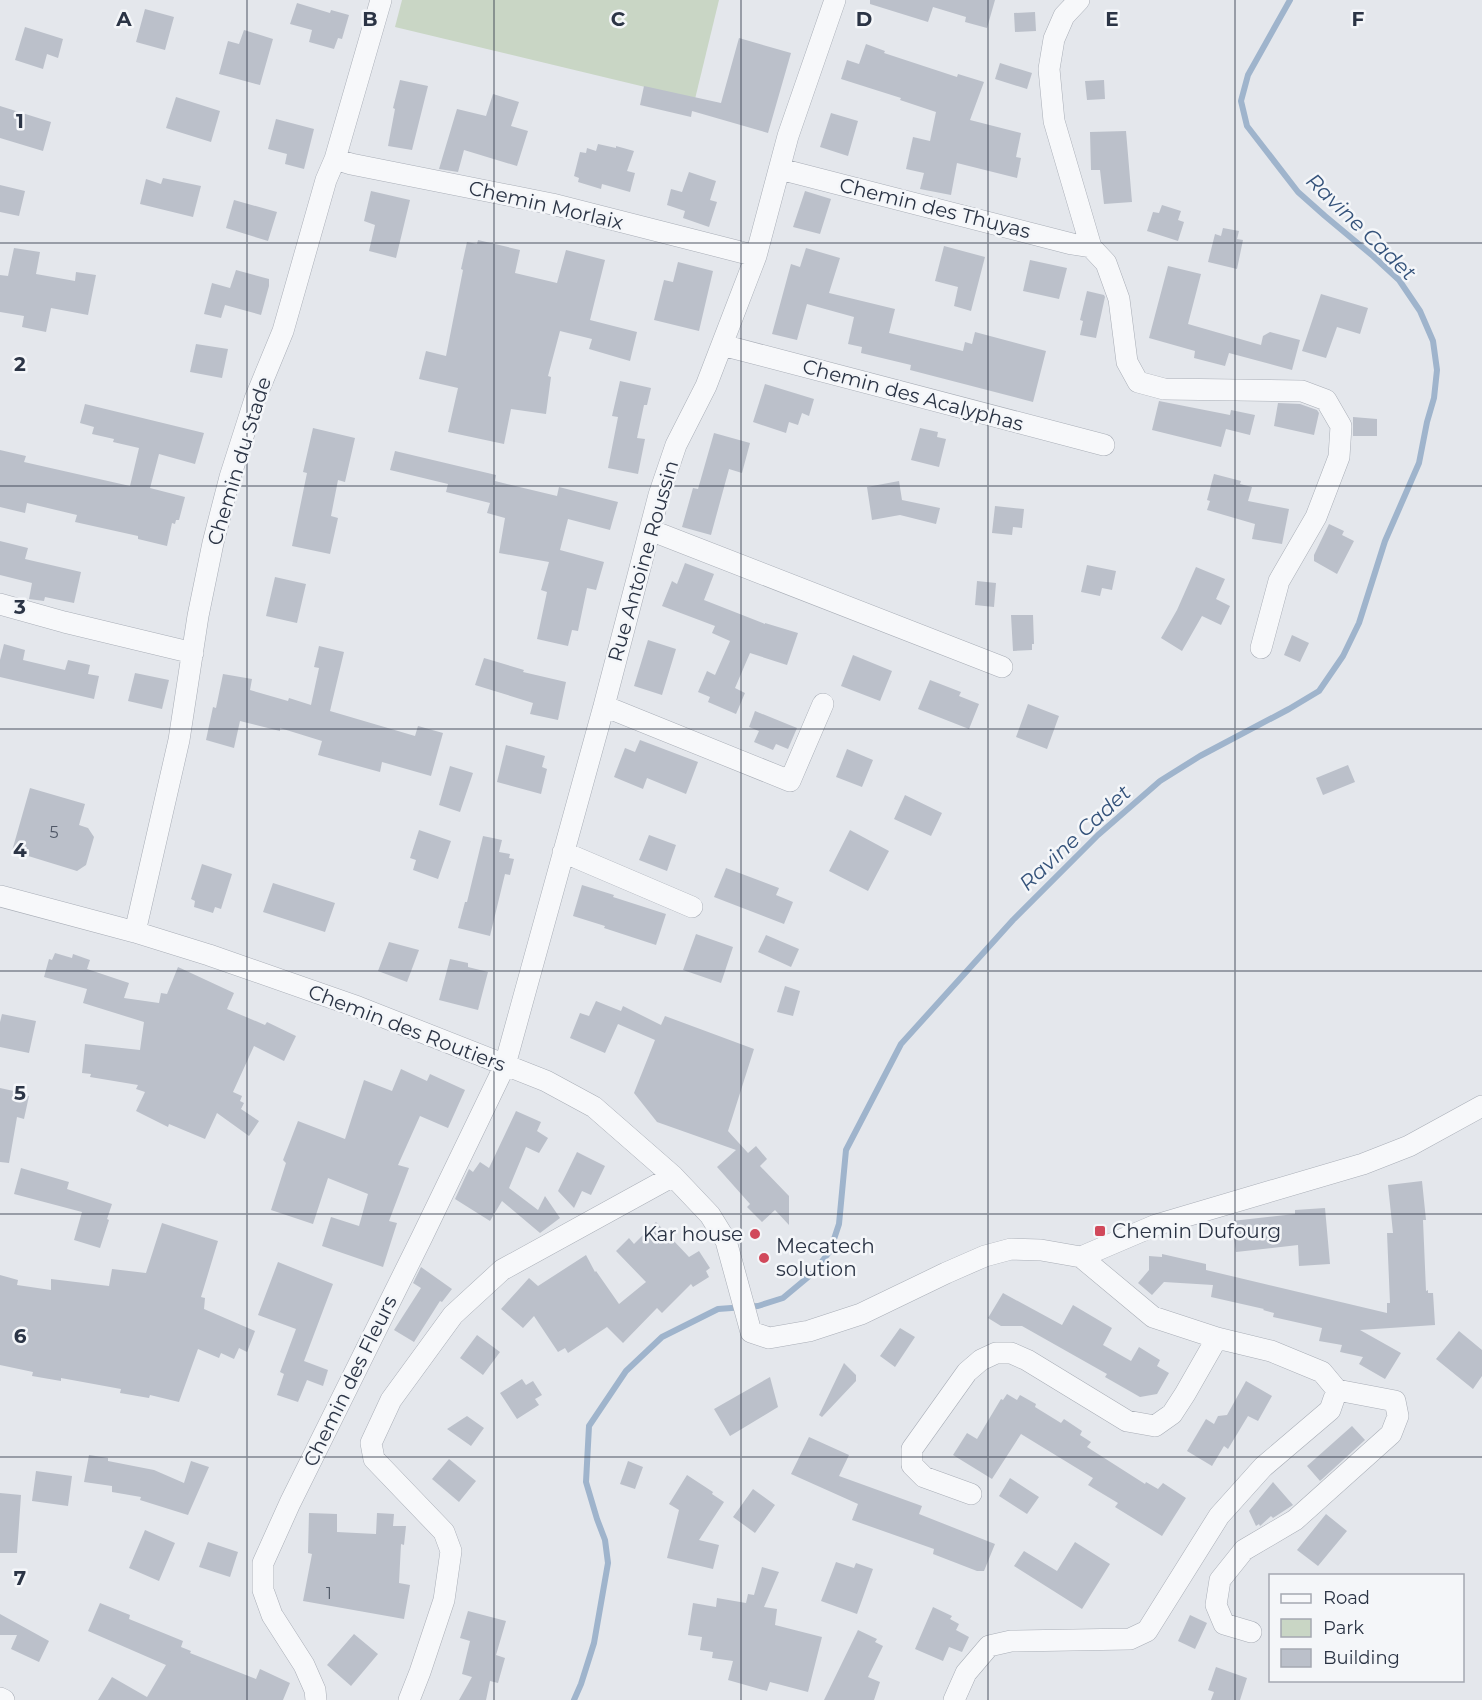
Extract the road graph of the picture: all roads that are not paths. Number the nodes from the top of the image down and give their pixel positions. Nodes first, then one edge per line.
1 (381, 0) edge
2 (836, 0) edge
3 (1080, 0) edge
4 (335, 159) junction
5 (780, 169) junction
6 (1090, 247) junction
7 (756, 256) junction
8 (722, 345) junction
9 (1104, 445) dead end
10 (650, 530) junction
11 (0, 604) edge
12 (1261, 648) dead end
13 (193, 653) junction
14 (1002, 668) dead end
15 (823, 704) dead end
16 (604, 706) junction
17 (563, 852) junction
18 (0, 896) edge
19 (692, 907) dead end
20 (135, 933) junction
21 (505, 1065) junction
22 (1482, 1106) edge
23 (673, 1176) junction
24 (1080, 1257) junction
25 (1217, 1338) junction
26 (1337, 1390) junction
27 (971, 1494) dead end
28 (1251, 1632) dead end
29 (0, 1698) edge
30 (4, 1700) edge
31 (316, 1700) edge
32 (409, 1700) edge
33 (954, 1700) edge

1 - 4 street, Chemin du Stade
2 - 5 street, Rue Antoine Roussin
3 - 6 street
4 - 7 street, Chemin Morlaix
4 - 13 street, Chemin du Stade
5 - 6 street, Chemin des Thuyas
5 - 7 street, Rue Antoine Roussin
6 - 12 street
7 - 8 street, Rue Antoine Roussin
8 - 9 street, Chemin des Acalyphas
8 - 10 street, Rue Antoine Roussin
10 - 14 street
10 - 16 street, Rue Antoine Roussin
11 - 13 street
13 - 20 street, Chemin du Stade
15 - 16 street
16 - 17 street, Rue Antoine Roussin
17 - 19 street
17 - 21 street, Rue Antoine Roussin
18 - 20 street, Chemin des Routiers
20 - 21 street, Chemin des Routiers
21 - 23 street, Chemin des Routiers
21 - 31 street, Chemin des Fleurs
22 - 24 street
23 - 24 street, Chemin des Routiers
23 - 32 street
24 - 25 street
25 - 26 street
25 - 27 street
26 - 28 street
26 - 33 street
29 - 30 street

